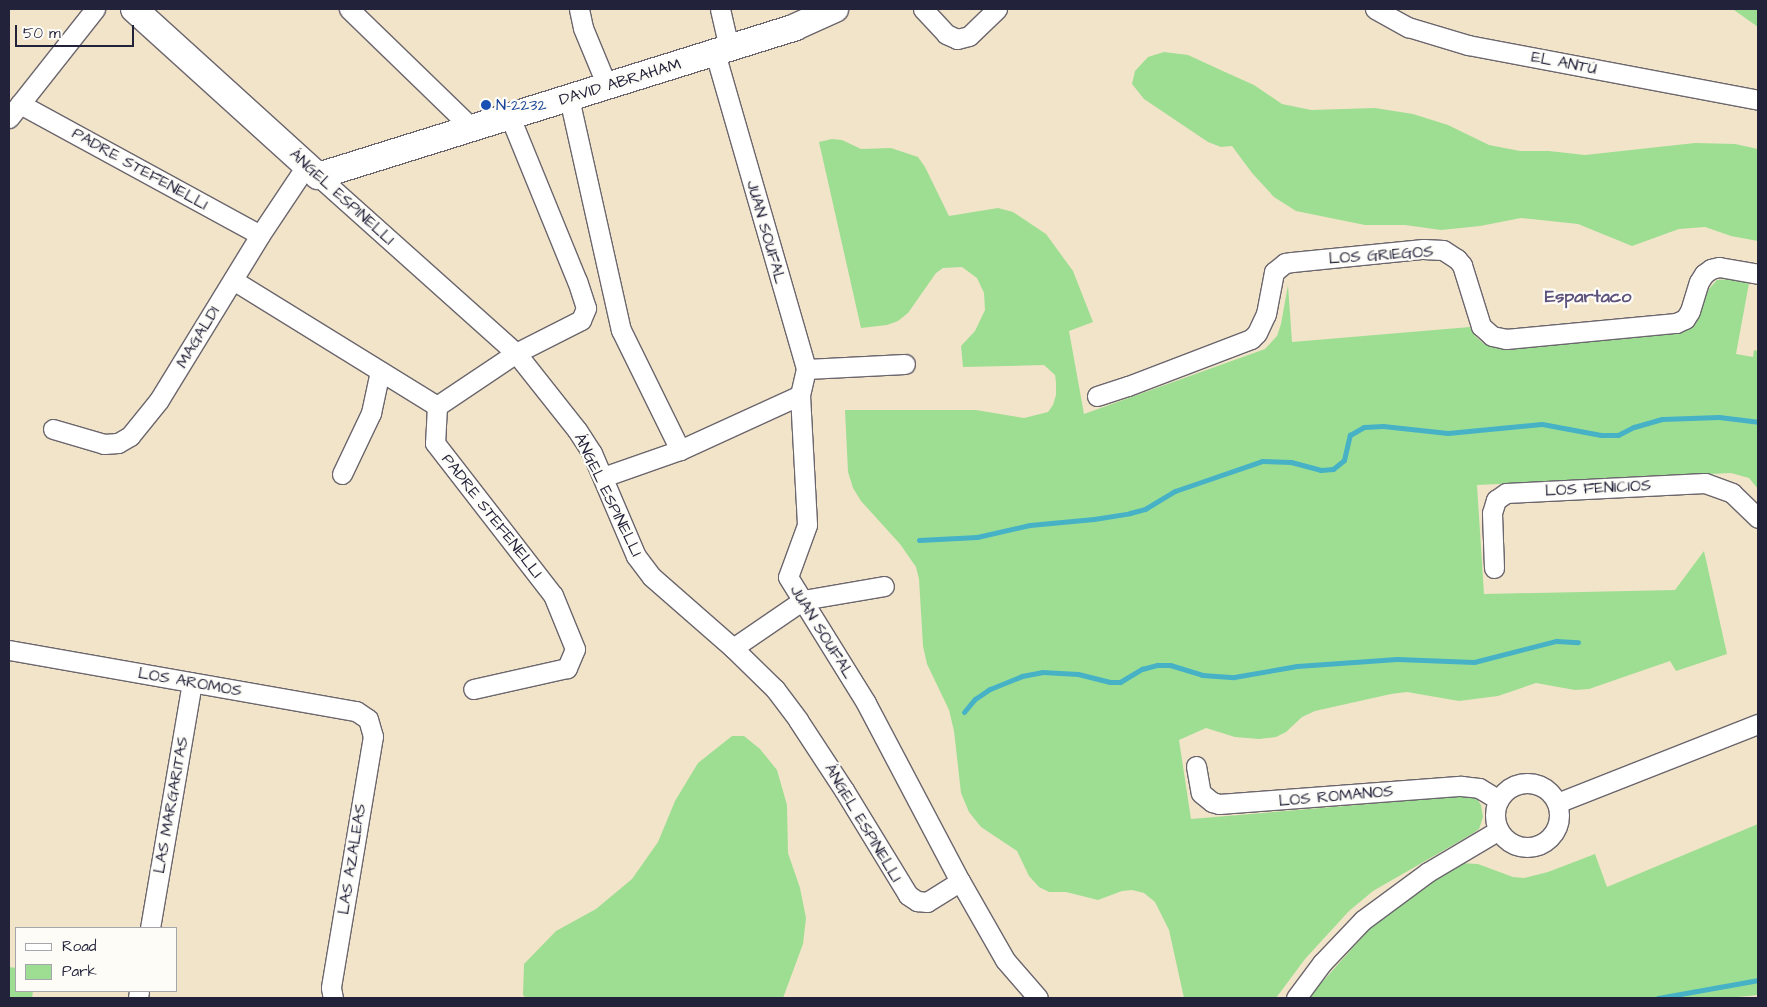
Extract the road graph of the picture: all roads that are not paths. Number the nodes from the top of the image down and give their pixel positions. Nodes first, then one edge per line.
1 (95, 9) edge
2 (134, 9) edge
3 (349, 9) edge
4 (579, 9) edge
5 (720, 9) edge
6 (835, 9) edge
7 (924, 9) edge
8 (997, 9) edge
9 (1375, 9) edge
10 (722, 51) junction
11 (607, 86) junction
12 (569, 98) junction
13 (1758, 100) edge
14 (14, 111) edge
15 (510, 116) junction
16 (472, 128) junction
17 (312, 171) junction
18 (260, 235) junction
19 (1758, 274) edge
20 (233, 280) junction
21 (516, 353) junction
22 (905, 364) dead end
23 (806, 369) junction
24 (380, 371) junction
25 (800, 395) junction
26 (1096, 396) dead end
27 (437, 406) junction
28 (53, 429) dead end
29 (680, 450) junction
30 (342, 474) dead end
31 (603, 477) junction
32 (1758, 518) edge
33 (1494, 568) dead end
34 (884, 586) dead end
35 (802, 600) junction
36 (733, 648) junction
37 (9, 650) edge
38 (192, 682) junction
39 (473, 689) dead end
40 (368, 719) joint
41 (1758, 724) edge
42 (1196, 766) dead end
43 (1499, 800) junction
44 (1557, 803) junction
45 (1499, 830) junction
46 (960, 881) junction
47 (150, 927) edge
48 (333, 998) edge
49 (1038, 998) edge
50 (1296, 998) edge

1 - 14 street
2 - 17 main road, ÁNGEL ESPINELLI
3 - 16 street
4 - 11 street
5 - 10 street, JUAN SOUFAL
6 - 10 main road, DAVID ABRAHAM
7 - 8 street
9 - 13 street, EL ANTÚ
10 - 11 main road, DAVID ABRAHAM
10 - 23 street, JUAN SOUFAL
11 - 12 main road, DAVID ABRAHAM
12 - 15 main road, DAVID ABRAHAM
12 - 29 street
14 - 18 street, PADRE STEFENELLI
15 - 16 main road, DAVID ABRAHAM
15 - 21 street
16 - 17 main road, DAVID ABRAHAM
17 - 18 street, MAGALDI
17 - 21 street, ÁNGEL ESPINELLI
18 - 20 street, MAGALDI
19 - 26 street, LOS GRIEGOS
20 - 24 street
20 - 28 street, MAGALDI
21 - 27 street
21 - 31 street, ÁNGEL ESPINELLI
22 - 23 street
23 - 25 street, JUAN SOUFAL
24 - 27 street
24 - 30 street
25 - 29 street
25 - 35 street, JUAN SOUFAL
27 - 39 street, PADRE STEFENELLI
29 - 31 street
31 - 36 street, ÁNGEL ESPINELLI
32 - 33 street, LOS FENICIOS
34 - 35 street
35 - 36 street
35 - 46 street, JUAN SOUFAL
36 - 46 street, ÁNGEL ESPINELLI
37 - 38 street, LOS AROMOS
38 - 40 street, LOS AROMOS
38 - 47 street, LAS MARGARITAS
40 - 48 street, LAS AZALEAS
41 - 44 street
42 - 43 street, LOS ROMANOS
43 - 44 street
43 - 45 street
44 - 45 street
45 - 50 street
46 - 49 street, JUAN SOUFAL

